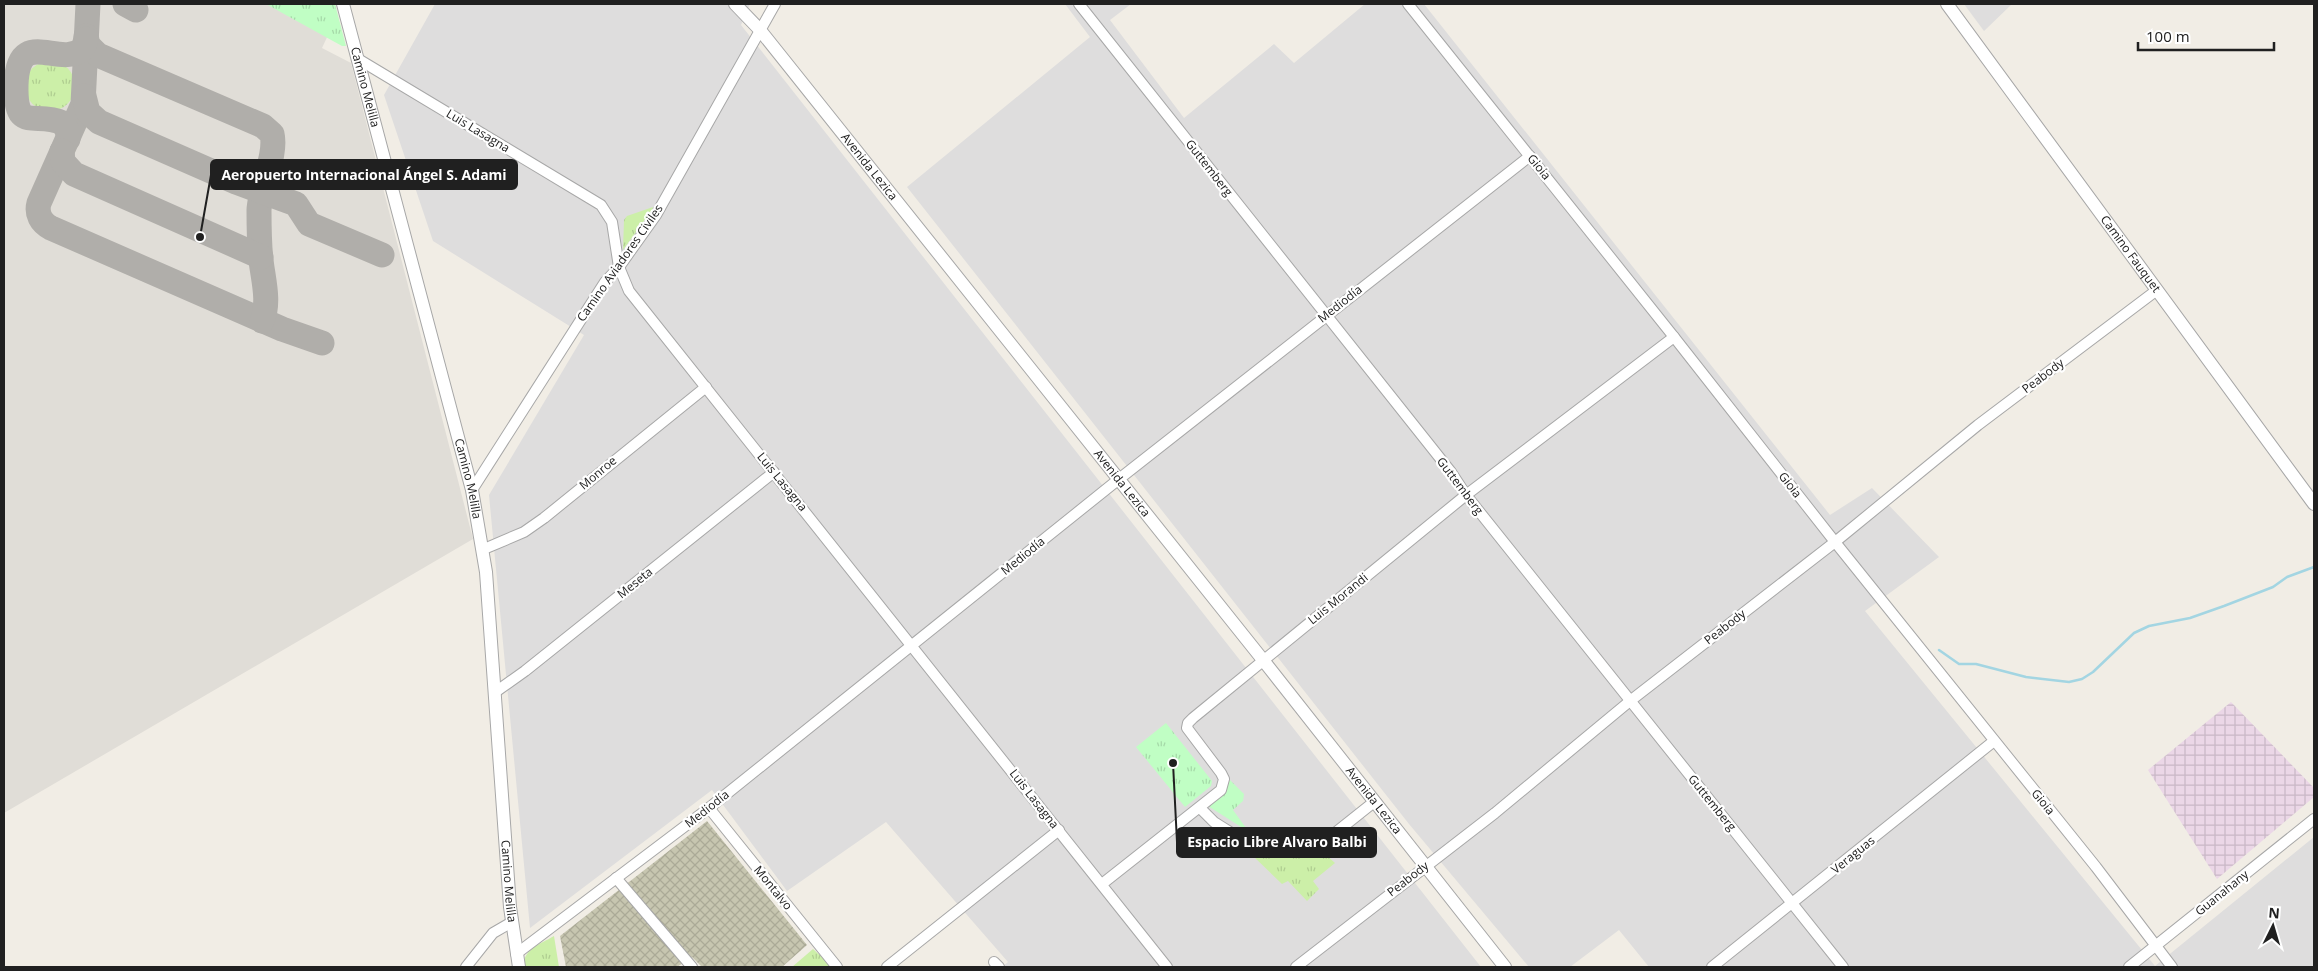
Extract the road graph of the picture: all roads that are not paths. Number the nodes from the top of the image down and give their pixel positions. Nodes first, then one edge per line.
1 (343, 4) edge
2 (735, 4) edge
3 (775, 4) edge
4 (1079, 4) edge
5 (1408, 4) edge
6 (1947, 4) edge
7 (760, 30) junction
8 (358, 59) junction
9 (1530, 156) junction
10 (619, 267) junction
11 (2158, 290) junction
12 (1326, 315) junction
13 (1674, 337) junction
14 (706, 386) junction
15 (774, 472) junction
16 (1119, 479) junction
17 (472, 490) junction
18 (1466, 495) junction
19 (2314, 504) edge
20 (1835, 542) junction
21 (484, 549) junction
22 (912, 644) junction
23 (1263, 660) junction
24 (494, 693) junction
25 (1630, 701) junction
26 (1994, 741) junction
27 (1374, 802) junction
28 (710, 808) junction
29 (1200, 808) junction
30 (2314, 819) edge
31 (1059, 830) junction
32 (1424, 866) junction
33 (616, 878) junction
34 (1102, 884) junction
35 (1792, 904) junction
36 (512, 922) junction
37 (2155, 946) junction
38 (518, 961) edge
39 (466, 967) edge
40 (692, 967) edge
41 (837, 967) edge
42 (887, 967) edge
43 (1167, 967) edge
44 (1296, 967) edge
45 (1505, 967) edge
46 (1712, 967) edge
47 (1843, 967) edge
48 (2129, 967) edge
49 (2172, 967) edge

1 - 8 street, Camino Melilla
2 - 7 street, Avenida Lezica
3 - 7 street, Camino Aviadores Civiles
4 - 12 street, Guttemberg
5 - 9 street, Gioia
6 - 11 street, Camino Fauquet
7 - 10 street, Camino Aviadores Civiles
7 - 16 street, Avenida Lezica
8 - 10 street, Luis Lasagna
8 - 17 street, Camino Melilla
9 - 12 street, Mediodía
9 - 13 street, Gioia
10 - 14 street, Luis Lasagna
10 - 17 street, Camino Aviadores Civiles
11 - 19 street, Camino Fauquet
11 - 20 street, Peabody
12 - 16 street, Mediodía
12 - 18 street, Guttemberg
13 - 18 street, Luis Morandi
13 - 20 street, Gioia
14 - 15 street, Luis Lasagna
14 - 21 street, Monroe
15 - 22 street, Luis Lasagna
15 - 24 street, Meseta
16 - 22 street, Mediodía
16 - 23 street, Avenida Lezica
17 - 21 street, Camino Melilla
18 - 23 street, Luis Morandi
18 - 25 street, Guttemberg
20 - 25 street, Peabody
20 - 26 street, Gioia
21 - 24 street, Camino Melilla
22 - 28 street, Mediodía
22 - 31 street, Luis Lasagna
23 - 27 street, Avenida Lezica
23 - 29 street, Luis Morandi
24 - 36 street, Camino Melilla
25 - 32 street, Peabody
25 - 35 street, Guttemberg
26 - 35 street, Veraguas
26 - 37 street, Gioia
27 - 29 street
27 - 32 street, Avenida Lezica
28 - 33 street, Mediodía
28 - 41 street, Montalvo
29 - 34 street, Luis Morandi
30 - 37 street, Guanahany
31 - 34 street, Luis Lasagna
31 - 42 street
32 - 44 street, Peabody
32 - 45 street, Avenida Lezica
33 - 38 street, Mediodía
33 - 40 street
34 - 43 street, Luis Lasagna
35 - 46 street, Veraguas
35 - 47 street, Guttemberg
36 - 38 street, Camino Melilla
36 - 39 street
37 - 48 street, Guanahany
37 - 49 street, Gioia

